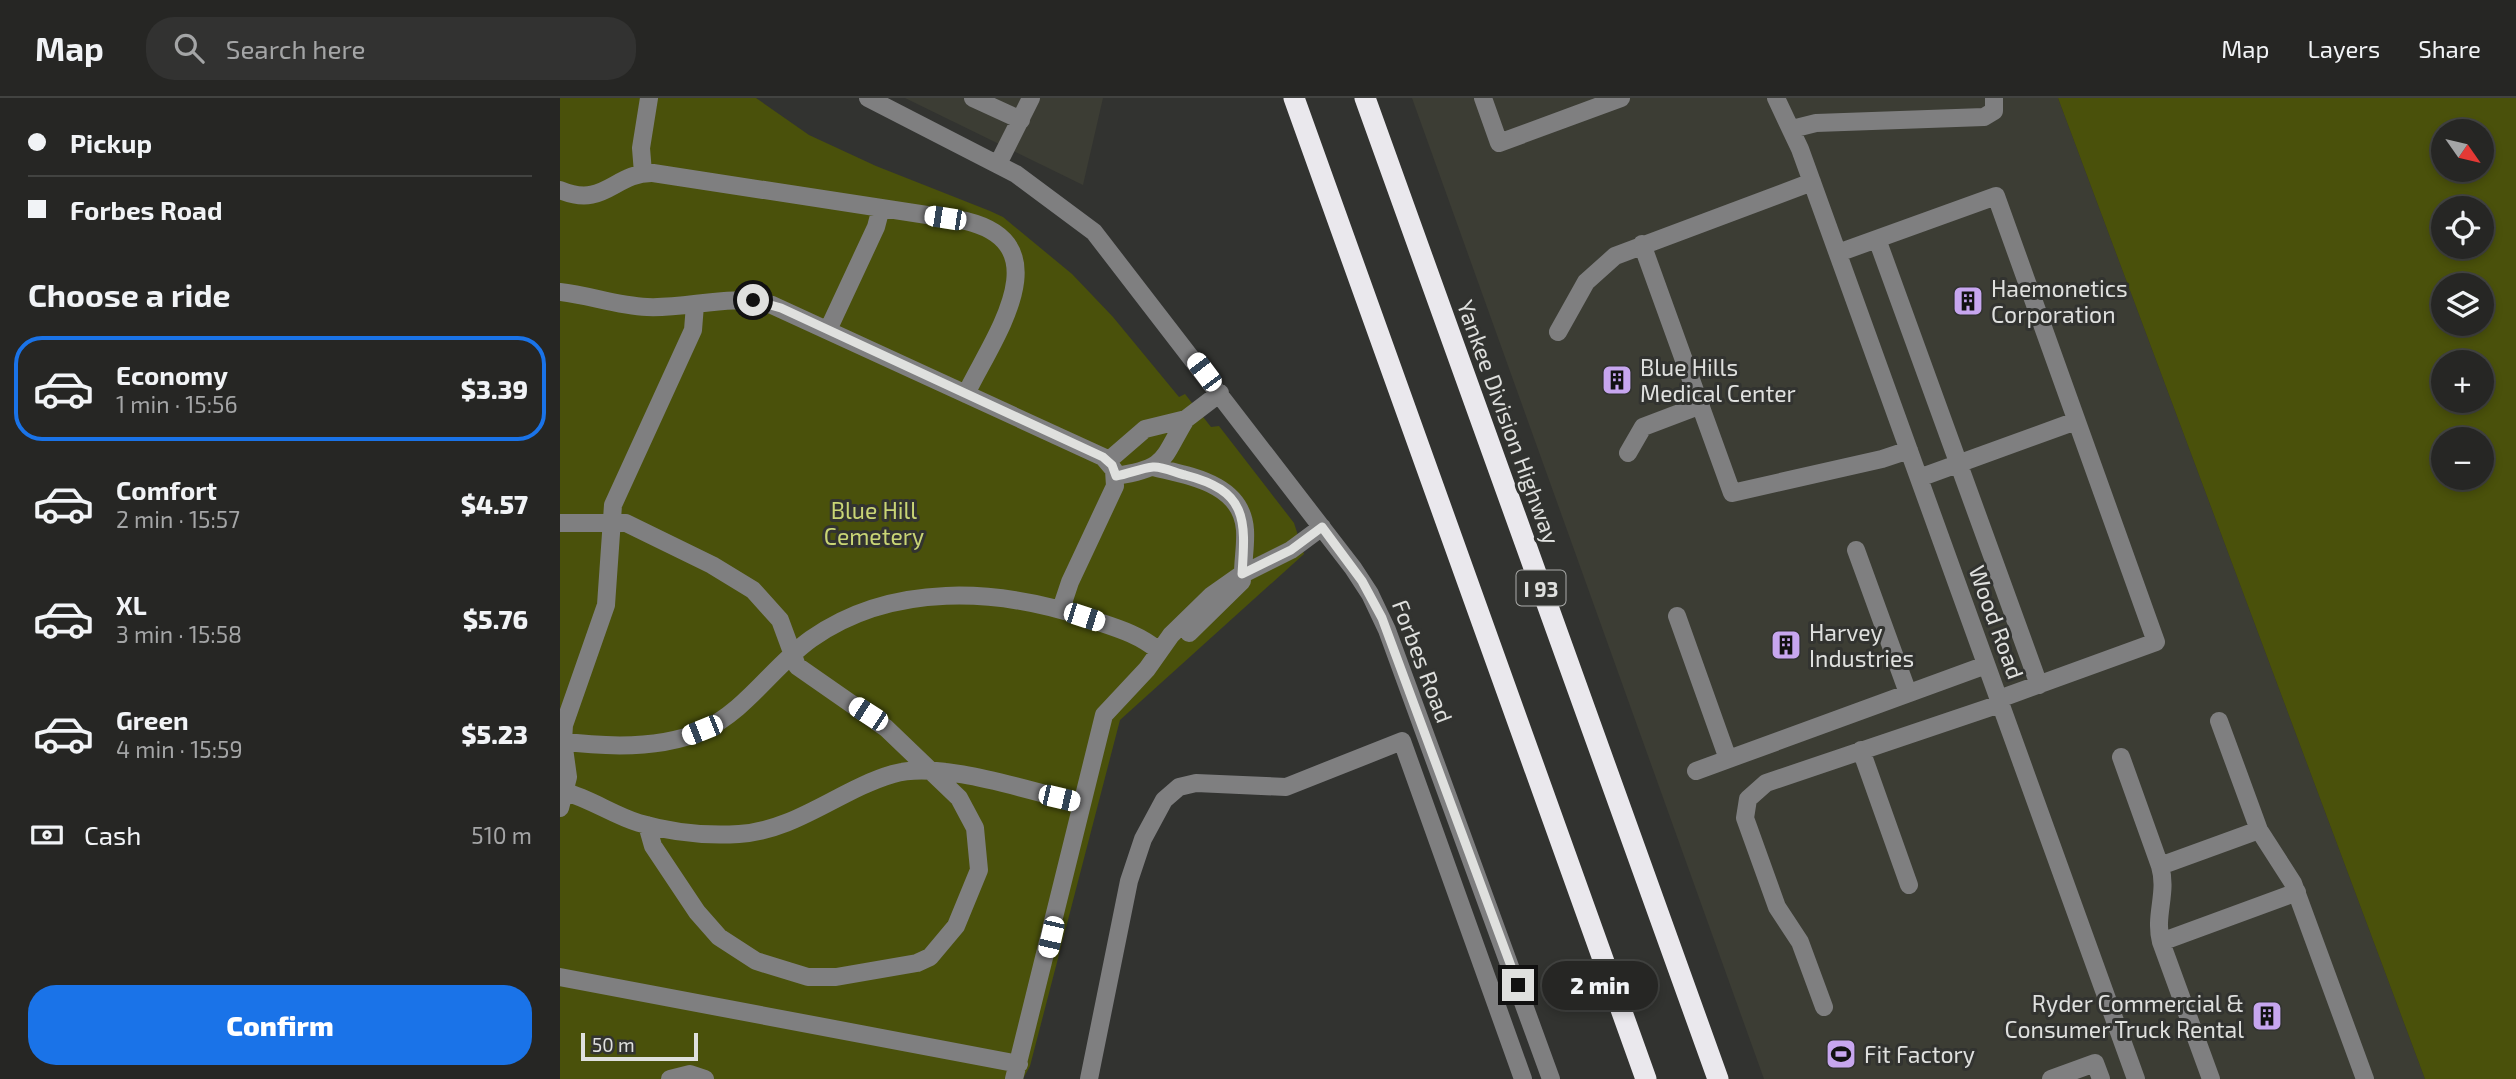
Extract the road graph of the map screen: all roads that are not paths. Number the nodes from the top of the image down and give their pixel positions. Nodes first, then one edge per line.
1 (649, 98) edge
2 (869, 98) edge
3 (973, 98) edge
4 (1031, 98) edge
5 (1294, 98) edge
6 (1365, 98) edge
7 (1620, 98) edge
8 (1776, 98) edge
9 (1994, 98) edge
10 (1489, 100) edge
11 (1021, 120) junction
12 (1792, 129) junction
13 (998, 164) junction
14 (643, 173) junction
15 (1812, 182) junction
16 (560, 190) edge
17 (881, 208) junction
18 (1877, 239) junction
19 (1642, 244) junction
20 (1838, 253) junction
21 (560, 292) edge
22 (695, 305) junction
23 (828, 330) junction
24 (1558, 332) dead end
25 (1220, 393) junction
26 (966, 394) junction
27 (1701, 405) junction
28 (1186, 419) junction
29 (2076, 421) junction
30 (1909, 450) junction
31 (1628, 453) dead end
32 (1959, 463) junction
33 (1153, 467) junction
34 (1112, 468) junction
35 (1919, 478) junction
36 (610, 521) junction
37 (560, 523) edge
38 (1322, 527) junction
39 (1856, 550) dead end
40 (1246, 572) junction
41 (1061, 609) junction
42 (1677, 616) dead end
43 (1160, 650) junction
44 (791, 655) junction
45 (1986, 665) junction
46 (2039, 685) junction
47 (1908, 693) junction
48 (2000, 701) junction
49 (2219, 721) dead end
50 (561, 741) edge
51 (1861, 750) junction
52 (2121, 757) dead end
53 (1728, 759) junction
54 (932, 771) junction
55 (1696, 771) dead end
56 (563, 800) edge
57 (1081, 803) junction
58 (648, 825) junction
59 (2259, 830) junction
60 (2160, 866) junction
61 (1909, 885) dead end
62 (2297, 892) junction
63 (2161, 942) junction
64 (560, 977) edge
65 (1824, 1007) dead end
66 (1016, 1072) edge
67 (670, 1079) edge
68 (705, 1079) edge
69 (1089, 1079) edge
70 (1523, 1079) edge
71 (1551, 1079) edge
72 (1646, 1079) edge
73 (1717, 1079) edge
74 (2051, 1079) edge
75 (2101, 1079) edge
76 (2136, 1079) edge
77 (2210, 1079) edge
78 (2365, 1079) edge

1 - 14 street
2 - 13 street, Forbes Road
3 - 11 street
4 - 11 street
5 - 72 highway
6 - 73 highway, Yankee Division Highway / I 93
7 - 10 street
8 - 12 street, Wood Road
9 - 12 street
11 - 13 street
12 - 15 street, Wood Road
13 - 25 street, Forbes Road
14 - 16 street
14 - 17 street
15 - 19 street
15 - 20 street, Wood Road
17 - 23 street
17 - 26 street
18 - 20 street
18 - 29 street
18 - 32 street
19 - 24 street
19 - 27 street
20 - 30 street, Wood Road
21 - 22 street
22 - 23 street
22 - 36 street
23 - 26 street
25 - 28 street
25 - 38 street, Forbes Road
26 - 34 street
27 - 30 street
27 - 31 street
28 - 33 street
28 - 34 street
29 - 32 street
29 - 46 street
30 - 35 street, Wood Road
32 - 35 street
32 - 46 street
33 - 34 street
33 - 40 street
34 - 41 street
35 - 45 street, Wood Road
36 - 37 street
36 - 44 street
36 - 50 street
38 - 40 street
38 - 71 street, Forbes Road
39 - 47 street
40 - 43 street
41 - 43 street
41 - 44 street
42 - 53 street
43 - 57 street
44 - 50 street
44 - 54 street
45 - 47 street
45 - 48 street, Wood Road
46 - 48 street
47 - 53 street
48 - 51 street
48 - 76 street, Wood Road
49 - 59 street
50 - 56 street
51 - 61 street
51 - 65 street
52 - 60 street
53 - 55 street
54 - 57 street
54 - 58 street
54 - 58 street
56 - 58 street
57 - 66 street
59 - 60 street
59 - 62 street
60 - 63 street
62 - 63 street
62 - 78 street
63 - 77 street
64 - 66 street
67 - 68 street
69 - 70 street
74 - 75 street

